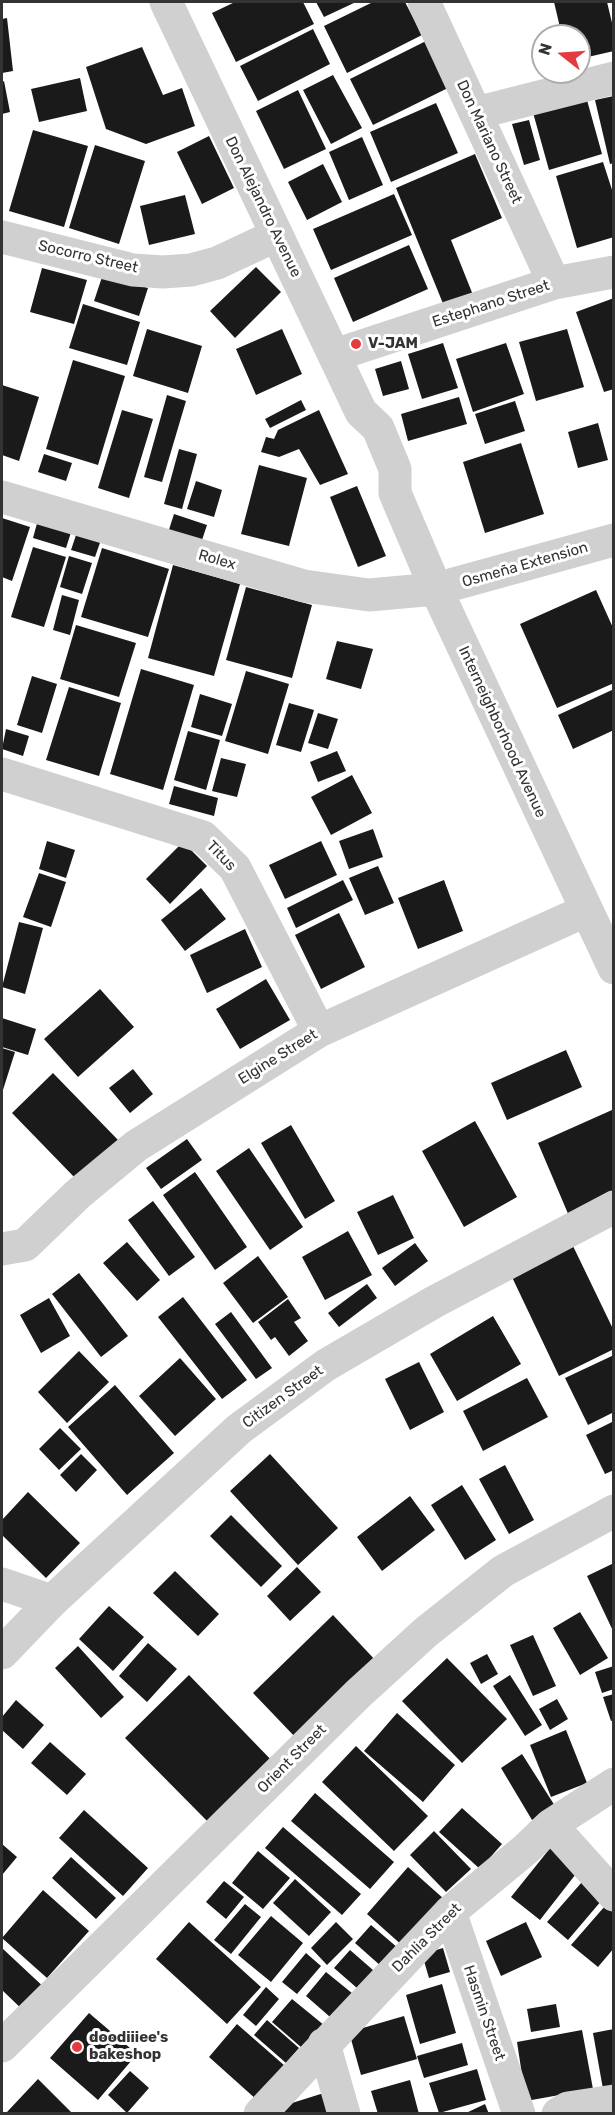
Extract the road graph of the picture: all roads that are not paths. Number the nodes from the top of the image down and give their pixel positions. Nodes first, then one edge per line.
1 (166, 2) edge
2 (424, 2) edge
3 (614, 78) edge
4 (476, 113) junction
5 (277, 235) junction
6 (2, 237) edge
7 (614, 272) edge
8 (554, 283) junction
9 (335, 355) junction
10 (361, 412) joint
11 (2, 497) edge
12 (614, 540) edge
13 (436, 590) junction
14 (2, 774) edge
15 (585, 910) junction
16 (614, 968) edge
17 (319, 1031) junction
18 (614, 1207) edge
19 (2, 1250) edge
20 (614, 1511) edge
21 (2, 1584) edge
22 (52, 1600) junction
23 (2, 1653) edge
24 (614, 1784) edge
25 (551, 1825) junction
26 (614, 1895) edge
27 (450, 1912) junction
28 (324, 2044) junction
29 (2, 2046) edge
30 (614, 2101) edge
31 (260, 2114) edge
32 (344, 2114) edge
33 (519, 2114) edge
34 (558, 2114) edge

1 - 5 street, Don Alejandro Avenue
2 - 4 street, Don Mariano Street
3 - 4 street
4 - 8 street, Don Mariano Street
5 - 6 street, Socorro Street
5 - 9 street, Don Alejandro Avenue
7 - 8 street, Estephano Street
8 - 9 street, Estephano Street
9 - 10 street, Don Alejandro Avenue
10 - 13 street, Interneighborhood Avenue
11 - 13 street, Rolex
12 - 13 street, Osmeña Extension
13 - 15 street, Interneighborhood Avenue
14 - 17 street, Titus
15 - 16 street, Interneighborhood Avenue
15 - 17 street, Elgine Street
17 - 19 street, Elgine Street
18 - 22 street, Citizen Street
20 - 29 street, Orient Street
21 - 22 street
22 - 23 street, Citizen Street
24 - 25 street, Dahlia Street
25 - 26 street
25 - 27 street, Dahlia Street
27 - 28 street, Dahlia Street
27 - 33 street, Hasmin Street
28 - 31 street, Dahlia Street
28 - 32 street
30 - 34 street

